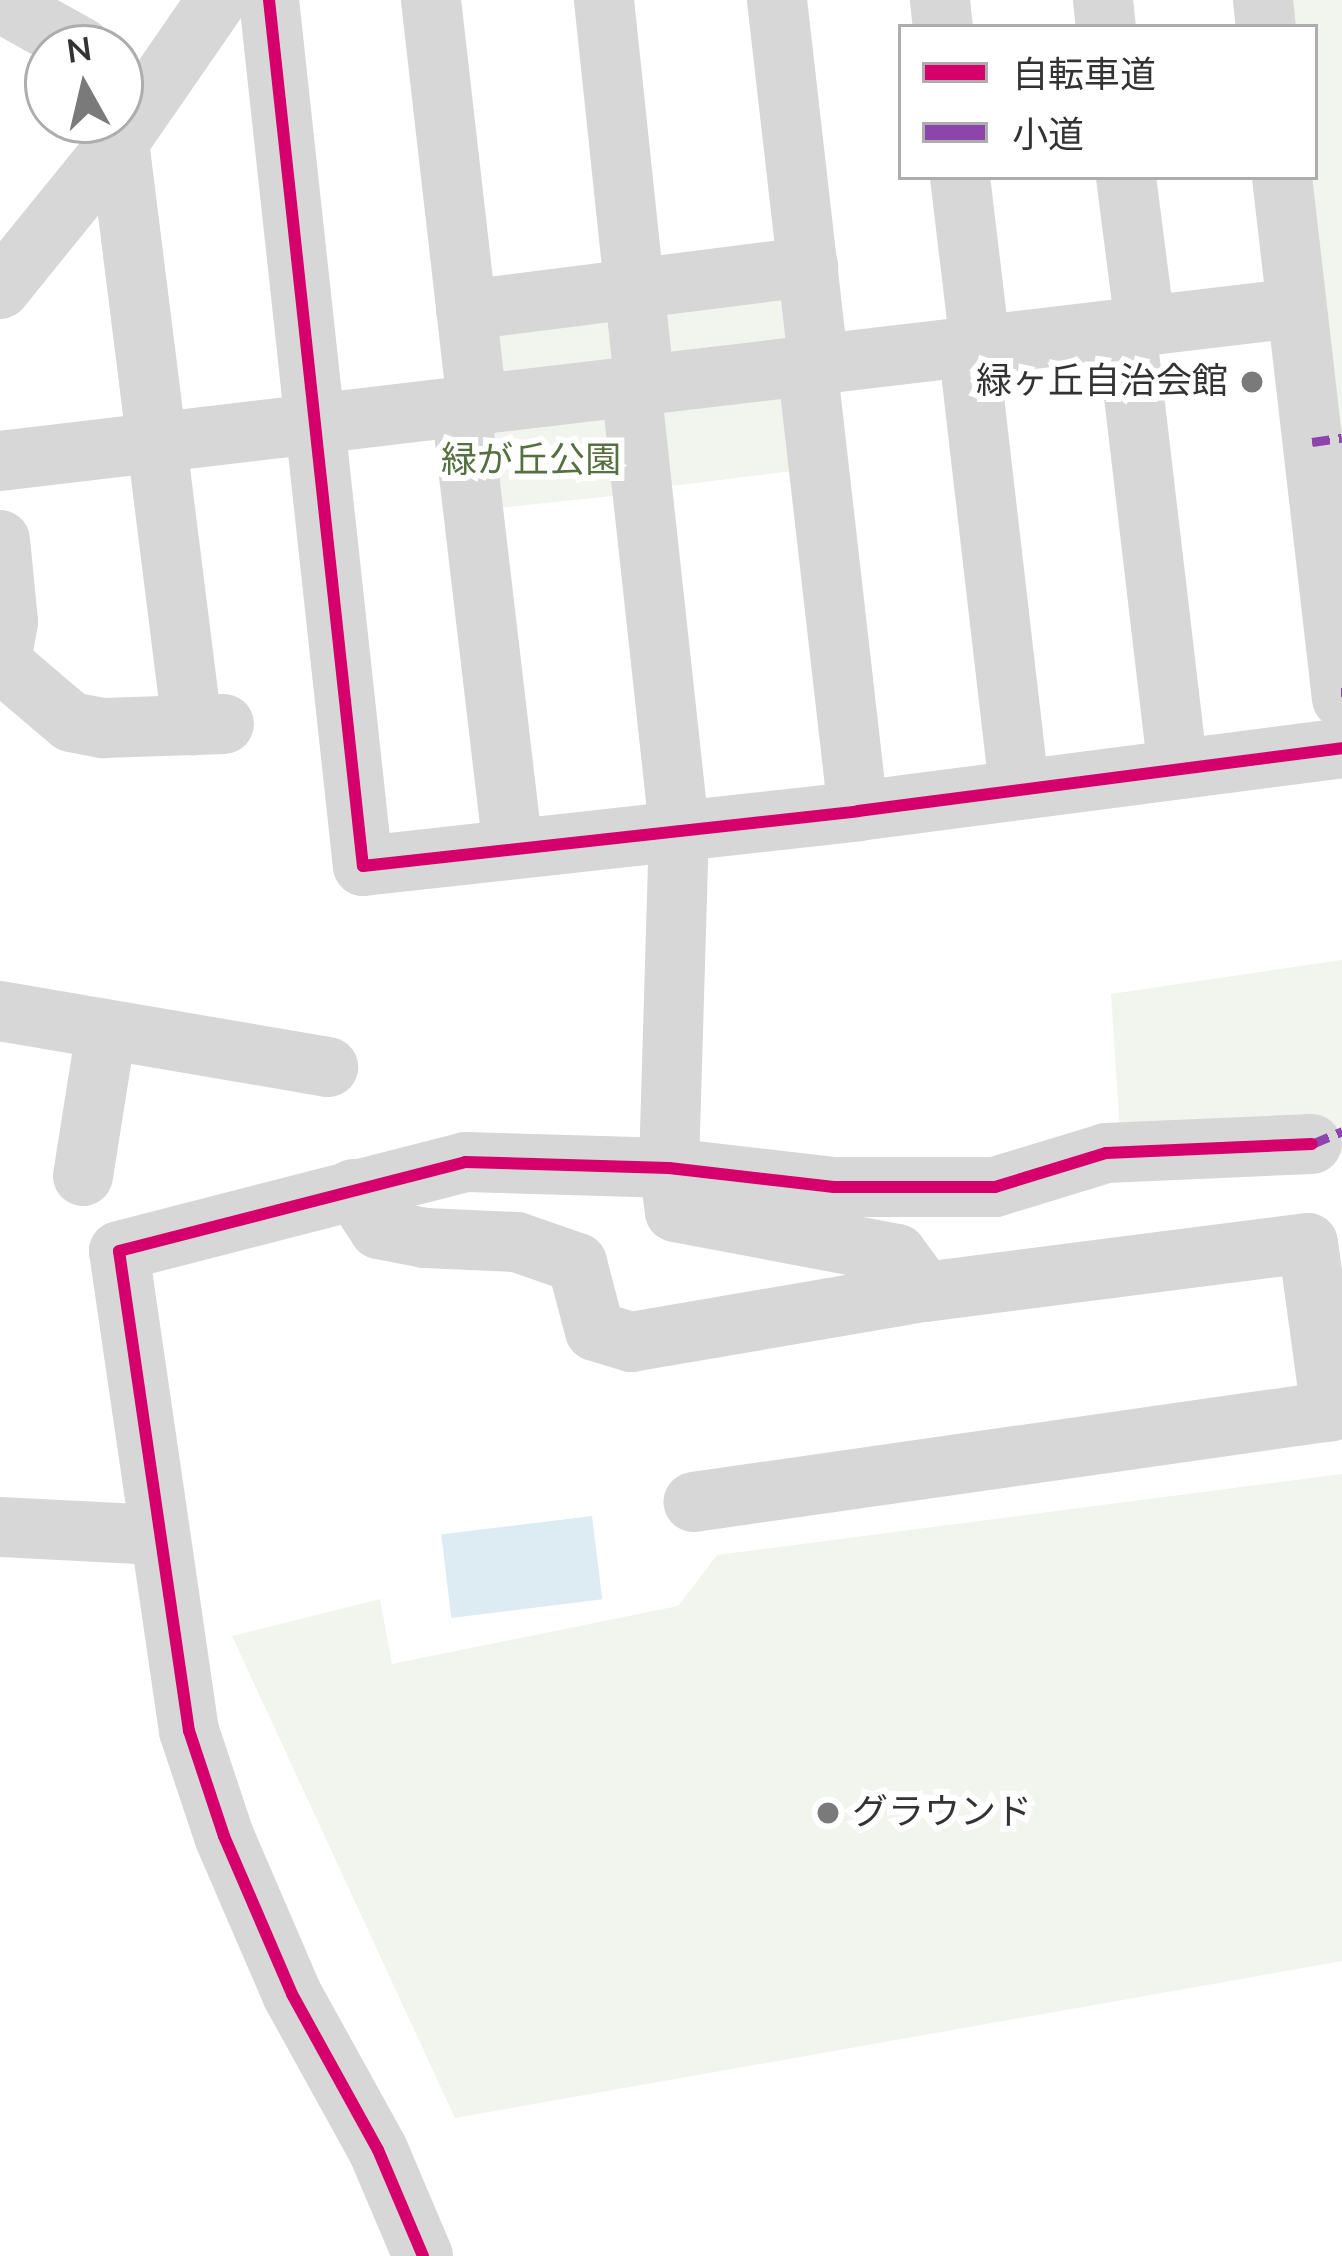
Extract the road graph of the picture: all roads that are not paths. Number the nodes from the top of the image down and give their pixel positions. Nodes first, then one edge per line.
1 (217, 0) edge
2 (269, 0) edge
3 (431, 0) edge
4 (604, 0) edge
5 (777, 0) edge
6 (0, 2) edge
7 (39, 24) edge
8 (144, 74) edge
9 (117, 144) edge
10 (119, 144) edge
11 (960, 180) edge
12 (1126, 180) edge
13 (1282, 180) edge
14 (808, 267) junction
15 (634, 288) junction
16 (0, 289) edge
17 (1296, 308) junction
18 (466, 310) junction
19 (1136, 327) junction
20 (974, 346) junction
21 (812, 363) junction
22 (638, 384) junction
23 (469, 407) junction
24 (314, 420) junction
25 (155, 440) junction
26 (0, 461) edge
27 (0, 540) edge
28 (2, 665) edge
29 (1342, 699) edge
30 (1342, 748) edge
31 (1178, 769) junction
32 (1019, 789) junction
33 (858, 812) junction
34 (680, 829) junction
35 (513, 849) junction
36 (0, 1012) edge
37 (106, 1030) junction
38 (328, 1067) dead end
39 (1312, 1144) dead end
40 (669, 1168) junction
41 (83, 1176) dead end
42 (352, 1189) junction
43 (925, 1292) junction
44 (693, 1502) dead end
45 (0, 1527) edge
46 (158, 1535) junction
47 (423, 2256) edge

1 - 8 street
2 - 24 street
3 - 18 street
4 - 15 street
5 - 14 street
6 - 7 street
9 - 16 street
10 - 25 street
11 - 20 street
12 - 19 street
13 - 17 street
14 - 15 street
14 - 21 street
15 - 18 street
15 - 22 street
17 - 19 street
17 - 29 street
18 - 23 street
19 - 20 street
19 - 31 street
20 - 21 street
20 - 32 street
21 - 22 street
21 - 33 street
22 - 23 street
22 - 34 street
23 - 24 street
23 - 35 street
24 - 25 street
24 - 35 street
25 - 26 street
25 - 28 street
27 - 28 street
30 - 31 street
31 - 32 street
32 - 33 street
33 - 34 street
34 - 35 street
34 - 40 street
36 - 37 street
37 - 38 street
37 - 41 street
39 - 40 street
40 - 42 street
40 - 43 street
42 - 43 street
42 - 46 street
43 - 44 street
45 - 46 street
46 - 47 street

